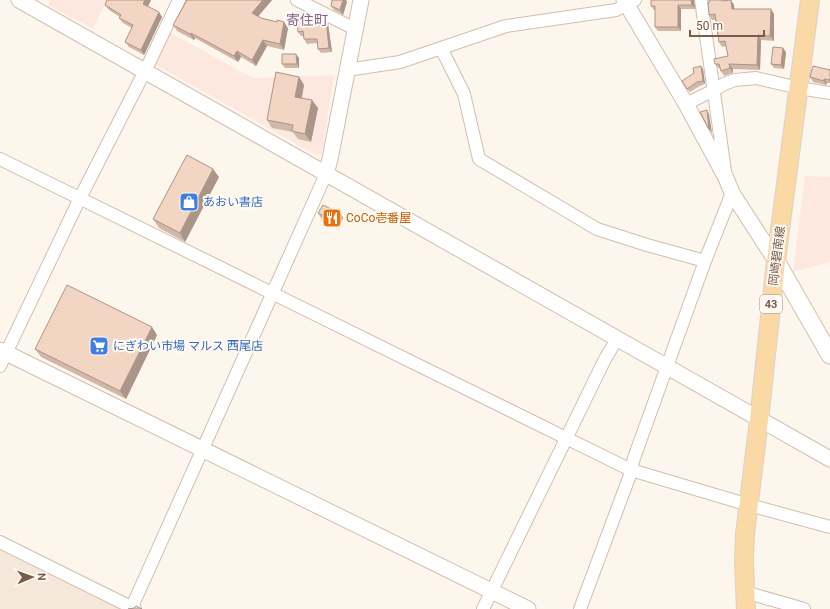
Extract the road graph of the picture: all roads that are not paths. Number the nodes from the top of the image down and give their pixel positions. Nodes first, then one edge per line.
1 (19, 0) edge
2 (179, 0) edge
3 (297, 0) edge
4 (361, 0) edge
5 (701, 0) edge
6 (810, 0) edge
7 (629, 2) edge
8 (355, 29) junction
9 (441, 48) junction
10 (347, 70) junction
11 (145, 71) junction
12 (799, 88) junction
13 (714, 90) junction
14 (830, 94) edge
15 (686, 104) junction
16 (0, 159) edge
17 (326, 174) junction
18 (726, 178) junction
19 (732, 193) junction
20 (80, 198) junction
21 (705, 261) junction
22 (776, 261) junction
23 (272, 293) junction
24 (617, 339) junction
25 (3, 351) edge
26 (830, 355) edge
27 (0, 366) edge
28 (667, 367) junction
29 (759, 420) junction
30 (567, 438) junction
31 (203, 449) junction
32 (830, 459) edge
33 (631, 470) junction
34 (749, 505) junction
35 (830, 527) edge
36 (0, 542) edge
37 (491, 591) junction
38 (745, 601) edge
39 (132, 608) edge
40 (483, 609) edge
41 (528, 609) edge
42 (580, 609) edge
43 (804, 609) edge

1 - 11 street
2 - 11 street
3 - 8 street
4 - 8 street
5 - 13 street
6 - 12 main road, 岡崎碧南線 / 43
7 - 9 street
7 - 15 street
8 - 10 street
9 - 10 street
9 - 21 street
10 - 17 street
11 - 17 street
11 - 20 street
12 - 13 street
12 - 14 street
12 - 22 main road, 岡崎碧南線 / 43
13 - 15 street
13 - 18 street
15 - 18 street
16 - 20 street
17 - 23 street
17 - 24 street
18 - 19 street
19 - 21 street
19 - 22 street
20 - 23 street
20 - 25 street
21 - 28 street
22 - 26 main road
22 - 29 main road, 岡崎碧南線 / 43
23 - 30 street
23 - 31 street
24 - 28 street
24 - 30 street
25 - 27 street
25 - 31 street
28 - 29 street
28 - 33 street
29 - 32 street
29 - 34 main road, 岡崎碧南線 / 43
30 - 33 street
30 - 37 street
31 - 37 street
31 - 39 street
33 - 34 street
33 - 42 street
34 - 35 street
34 - 38 main road, 岡崎碧南線 / 43
36 - 39 street
37 - 40 street
37 - 41 street
38 - 43 street

